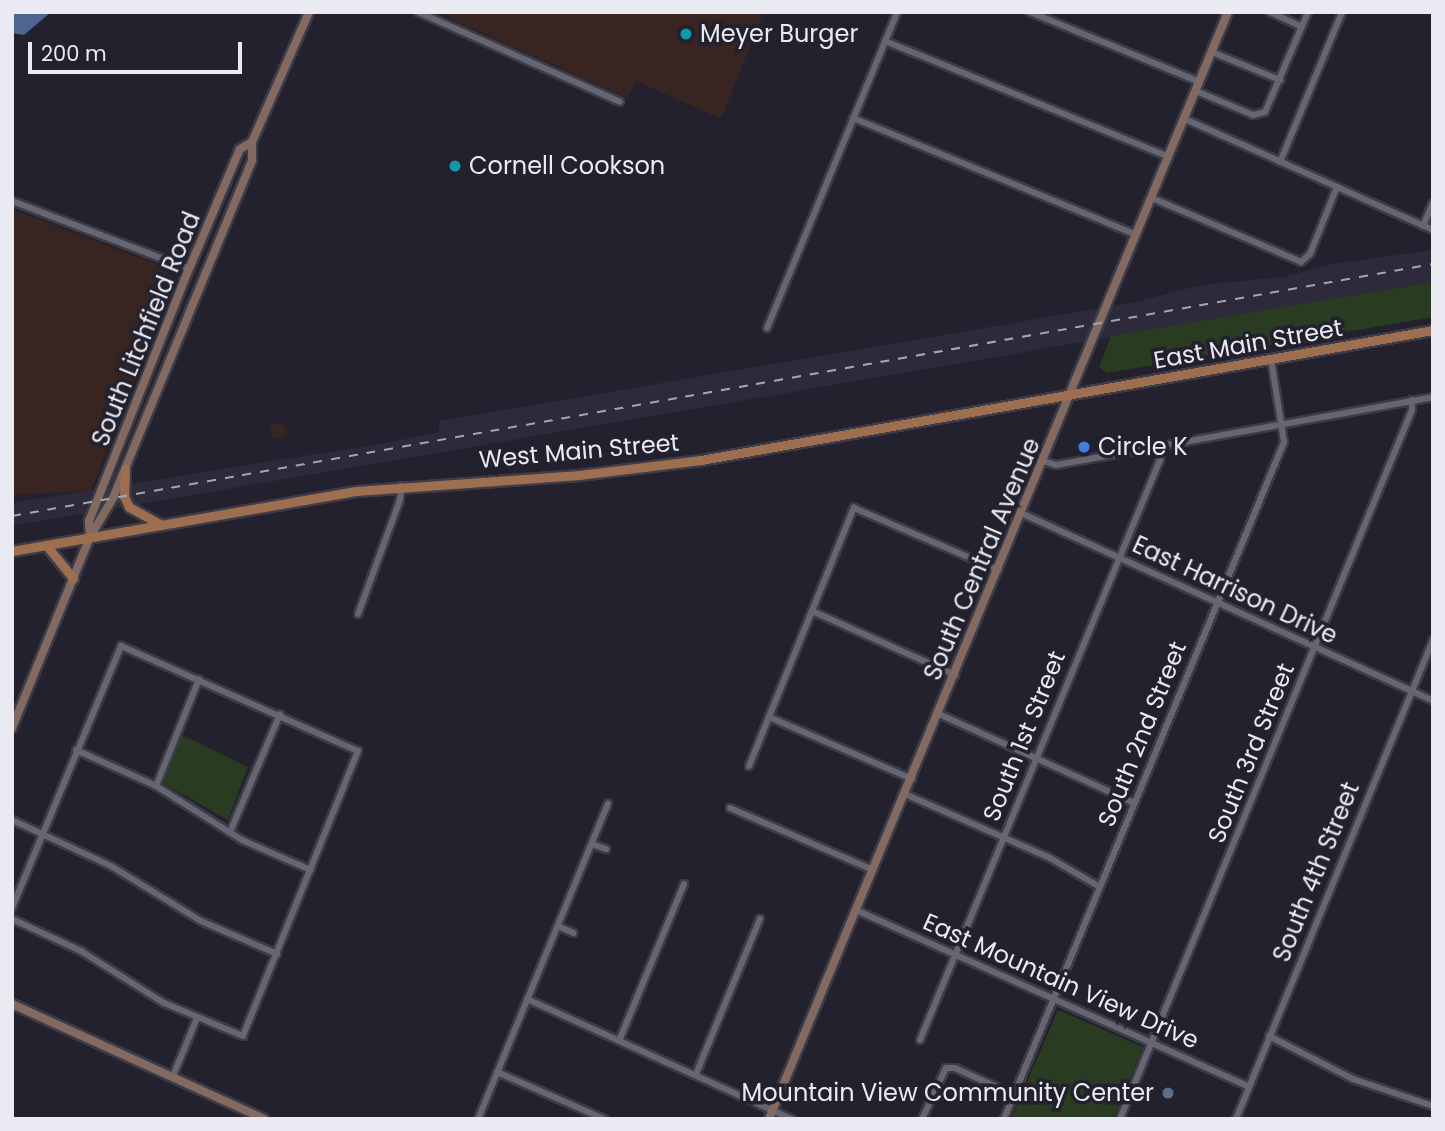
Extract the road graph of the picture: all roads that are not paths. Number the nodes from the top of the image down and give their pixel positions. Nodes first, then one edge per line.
1 (309, 12) edge
2 (418, 12) edge
3 (897, 12) edge
4 (1030, 12) edge
5 (1228, 12) edge
6 (1270, 12) edge
7 (1308, 12) edge
8 (1342, 12) edge
9 (1302, 27) junction
10 (885, 41) junction
11 (1212, 52) junction
12 (1280, 80) junction
13 (1198, 86) junction
14 (620, 102) dead end
15 (853, 118) junction
16 (1185, 118) junction
17 (252, 142) junction
18 (240, 149) junction
19 (1169, 158) junction
20 (252, 160) junction
21 (1280, 162) junction
22 (1337, 187) junction
23 (1152, 198) junction
24 (12, 201) edge
25 (1433, 204) edge
26 (1423, 226) junction
27 (1433, 230) edge
28 (1137, 235) junction
29 (189, 269) junction
30 (203, 274) junction
31 (767, 328) dead end
32 (1433, 330) edge
33 (1271, 359) junction
34 (1071, 395) junction
35 (1433, 397) edge
36 (1412, 400) junction
37 (1284, 423) junction
38 (1161, 446) junction
39 (1043, 461) junction
40 (125, 469) junction
41 (401, 486) junction
42 (1021, 513) junction
43 (163, 525) junction
44 (90, 537) junction
45 (46, 545) junction
46 (12, 551) edge
47 (1118, 558) junction
48 (998, 570) junction
49 (73, 578) junction
50 (1217, 602) junction
51 (812, 611) junction
52 (358, 614) dead end
53 (1433, 640) edge
54 (1314, 648) junction
55 (955, 675) junction
56 (200, 679) junction
57 (1412, 691) junction
58 (1433, 701) edge
59 (939, 713) junction
60 (280, 714) junction
61 (769, 717) junction
62 (12, 727) edge
63 (76, 750) junction
64 (1035, 759) junction
65 (749, 766) dead end
66 (912, 779) junction
67 (156, 786) junction
68 (905, 794) junction
69 (1134, 803) junction
70 (608, 804) dead end
71 (730, 808) dead end
72 (12, 820) edge
73 (230, 832) junction
74 (42, 833) junction
75 (1003, 837) junction
76 (592, 844) junction
77 (606, 849) dead end
78 (311, 870) junction
79 (873, 870) junction
80 (684, 884) dead end
81 (1100, 887) junction
82 (12, 908) edge
83 (856, 910) junction
84 (12, 919) edge
85 (760, 919) dead end
86 (558, 926) junction
87 (574, 933) dead end
88 (277, 954) junction
89 (956, 955) junction
90 (527, 999) junction
91 (1054, 999) junction
92 (12, 1004) edge
93 (197, 1018) junction
94 (1269, 1037) junction
95 (920, 1040) dead end
96 (619, 1041) junction
97 (1152, 1043) junction
98 (497, 1072) junction
99 (696, 1074) junction
100 (173, 1076) junction
101 (1249, 1087) junction
102 (1014, 1095) junction
103 (1433, 1106) edge
104 (773, 1108) junction
105 (264, 1119) edge
106 (478, 1119) edge
107 (604, 1119) edge
108 (769, 1119) edge
109 (792, 1119) edge
110 (922, 1119) edge
111 (1004, 1119) edge
112 (1120, 1119) edge
113 (1236, 1119) edge

1 - 17 main road, South Litchfield Road
2 - 14 street
3 - 10 street
4 - 13 street
5 - 11 main road, South Central Avenue
6 - 9 street
7 - 9 street
8 - 21 street
9 - 12 street
10 - 15 street
10 - 19 street
11 - 12 street
11 - 13 main road, South Central Avenue
12 - 13 street
13 - 16 main road, South Central Avenue
15 - 28 street
15 - 31 street
16 - 19 main road, South Central Avenue
16 - 21 street
17 - 18 main road
17 - 20 main road, South Litchfield Road
18 - 20 main road
18 - 29 main road, South Litchfield Road
19 - 23 main road, South Central Avenue
20 - 30 main road, South Litchfield Road
21 - 22 street
22 - 23 street
22 - 26 street
23 - 28 main road, South Central Avenue
24 - 29 street
25 - 26 street
26 - 27 street
28 - 34 main road, South Central Avenue
29 - 30 main road
29 - 44 main road, South Litchfield Road
30 - 40 main road, South Litchfield Road
32 - 33 main road, East Main Street
33 - 34 main road, East Main Street
33 - 37 street, South 2nd Street
34 - 39 main road, South Central Avenue
34 - 41 main road, West Main Street
35 - 36 street
36 - 37 street
36 - 54 street, South 3rd Street
37 - 38 street
37 - 50 street, South 2nd Street
38 - 39 street
38 - 47 street, South 1st Street
39 - 42 main road, South Central Avenue
40 - 43 main road
40 - 44 main road, South Litchfield Road
41 - 43 main road, West Main Street
41 - 52 street
42 - 47 street, East Harrison Drive
42 - 48 main road, South Central Avenue
43 - 44 main road, West Main Street
44 - 45 main road, West Main Street
44 - 49 main road, South Litchfield Road
45 - 46 main road, West Main Street
45 - 49 main road
47 - 50 street, East Harrison Drive
47 - 64 street, South 1st Street
48 - 51 street
48 - 55 main road, South Central Avenue
49 - 62 main road, South Litchfield Road
50 - 54 street, East Harrison Drive
50 - 69 street, South 2nd Street
51 - 55 street
51 - 61 street
53 - 57 street, South 4th Street
54 - 57 street, East Harrison Drive
54 - 97 street, South 3rd Street
55 - 59 main road, South Central Avenue
56 - 60 street
56 - 63 street
56 - 67 street
57 - 58 street, East Harrison Drive
57 - 94 street, South 4th Street
59 - 64 street
59 - 66 main road, South Central Avenue
60 - 73 street
60 - 78 street
61 - 65 street
61 - 66 street
63 - 67 street
63 - 74 street
64 - 69 street
64 - 75 street, South 1st Street
66 - 68 main road, South Central Avenue
67 - 73 street
68 - 75 street
68 - 79 main road, South Central Avenue
69 - 81 street, South 2nd Street
70 - 76 street
71 - 79 street
72 - 74 street
73 - 78 street
74 - 82 street
74 - 88 street
75 - 81 street
75 - 89 street, South 1st Street
76 - 77 street
76 - 86 street
78 - 88 street
79 - 83 main road, South Central Avenue
80 - 96 street
81 - 91 street, South 2nd Street
83 - 89 street, East Mountain View Drive
83 - 104 main road, South Central Avenue
84 - 93 street
85 - 99 street
86 - 87 street
86 - 90 street
88 - 93 street
89 - 91 street, East Mountain View Drive
89 - 95 street, South 1st Street
90 - 96 street
90 - 98 street
91 - 97 street, East Mountain View Drive
91 - 102 street, South 2nd Street
92 - 100 main road
93 - 100 street
94 - 101 street, South 4th Street
94 - 103 street
96 - 99 street
97 - 101 street, East Mountain View Drive
97 - 112 street, South 3rd Street
98 - 106 street
98 - 107 street
99 - 104 street
100 - 105 main road
101 - 113 street, South 4th Street
102 - 110 street
102 - 111 street, South 2nd Street
104 - 108 main road, South Central Avenue
104 - 109 street

